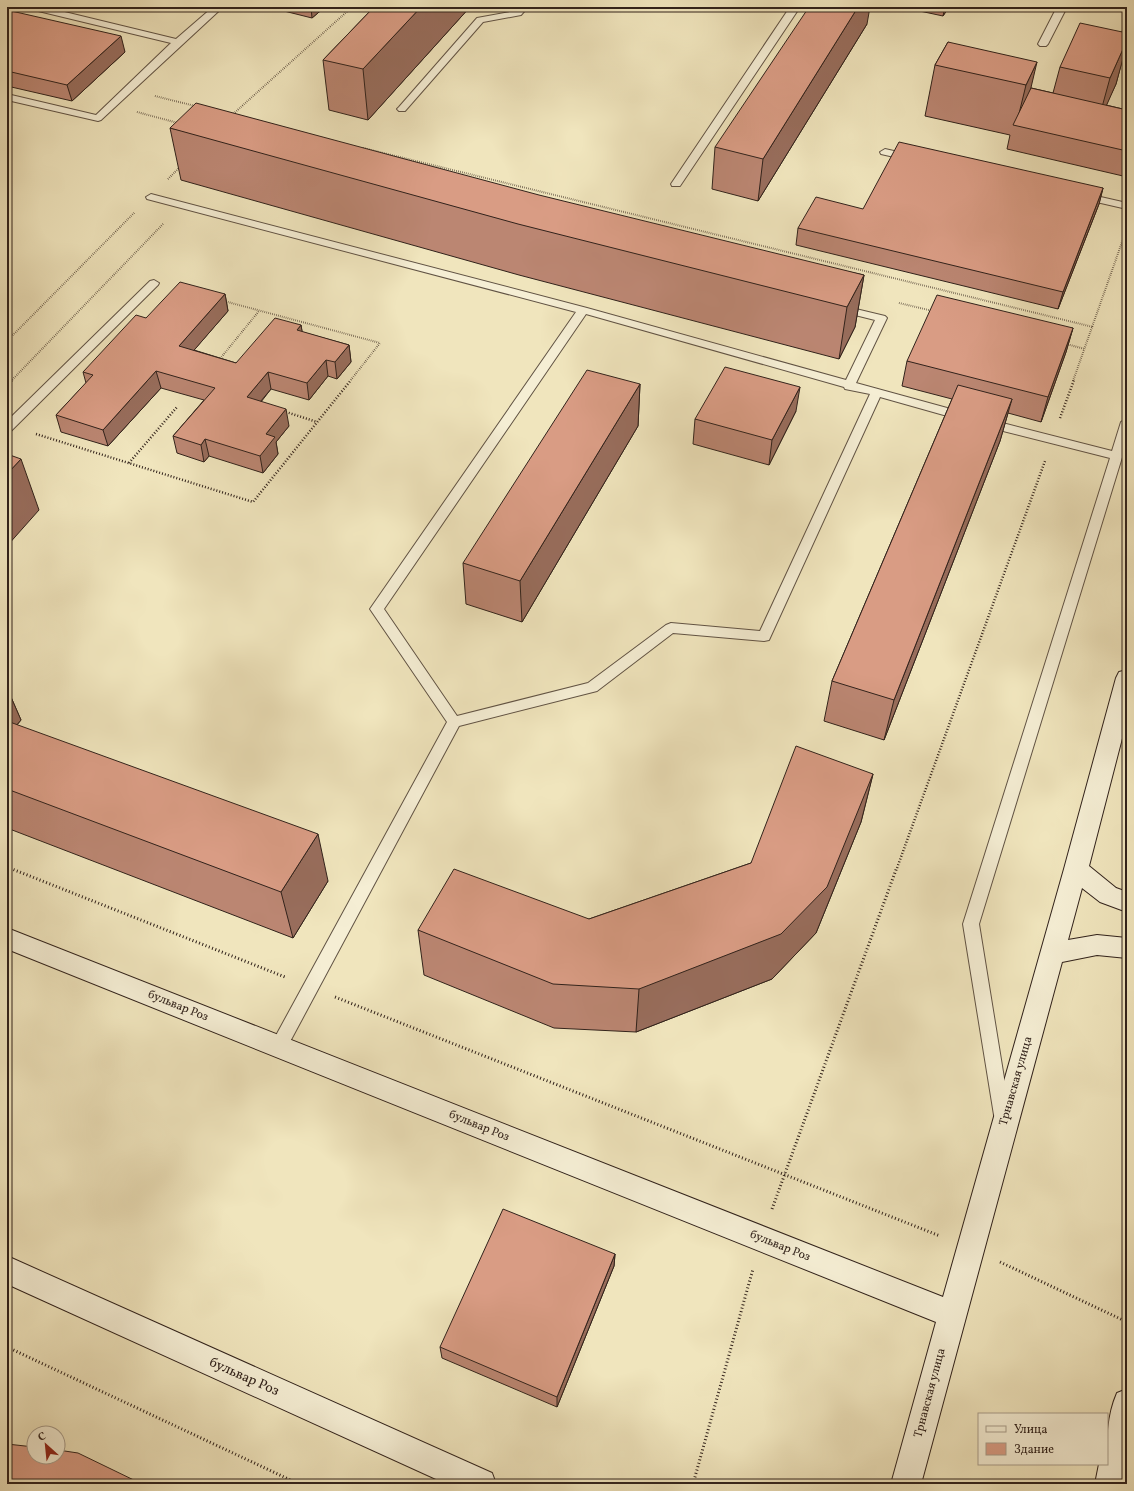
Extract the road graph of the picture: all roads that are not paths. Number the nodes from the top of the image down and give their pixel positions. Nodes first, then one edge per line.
1 (32, 7) edge
2 (218, 7) edge
3 (523, 7) edge
4 (795, 7) edge
5 (1062, 7) edge
6 (54, 9) edge
7 (178, 42) junction
8 (1043, 44) dead end
9 (7, 97) edge
10 (402, 109) dead end
11 (885, 152) dead end
12 (923, 160) edge
13 (676, 184) dead end
14 (1074, 194) edge
15 (151, 197) road end
16 (1127, 206) edge
17 (154, 282) dead end
18 (827, 305) edge
19 (582, 310) junction
20 (849, 386) junction
21 (876, 394) junction
22 (1127, 422) edge
23 (8, 427) edge
24 (1116, 456) junction
25 (1127, 678) edge
26 (454, 722) junction
27 (1076, 869) junction
28 (1127, 902) edge
29 (7, 938) edge
30 (1127, 948) edge
31 (1052, 953) junction
32 (279, 1046) junction
33 (1004, 1123) junction
34 (7, 1270) edge
35 (952, 1314) junction
36 (1127, 1403) edge
37 (481, 1484) edge
38 (906, 1484) edge
39 (1110, 1484) edge

1 - 6 lane
2 - 7 lane
3 - 10 lane
4 - 13 lane
5 - 8 lane
6 - 7 lane
7 - 9 lane
11 - 12 lane
14 - 16 lane
15 - 19 lane
17 - 23 lane
18 - 20 lane
19 - 20 lane
19 - 26 lane
20 - 21 lane
21 - 24 lane
21 - 26 lane
22 - 24 lane
24 - 33 lane
25 - 27 street, Трнавская улица
26 - 32 lane
27 - 28 street
27 - 31 street, Трнавская улица
29 - 32 street, бульвар Роз
30 - 31 street
31 - 33 street, Трнавская улица
32 - 35 street, бульвар Роз
33 - 35 street, Трнавская улица
34 - 37 street, бульвар Роз
35 - 38 street, Трнавская улица
36 - 39 street

